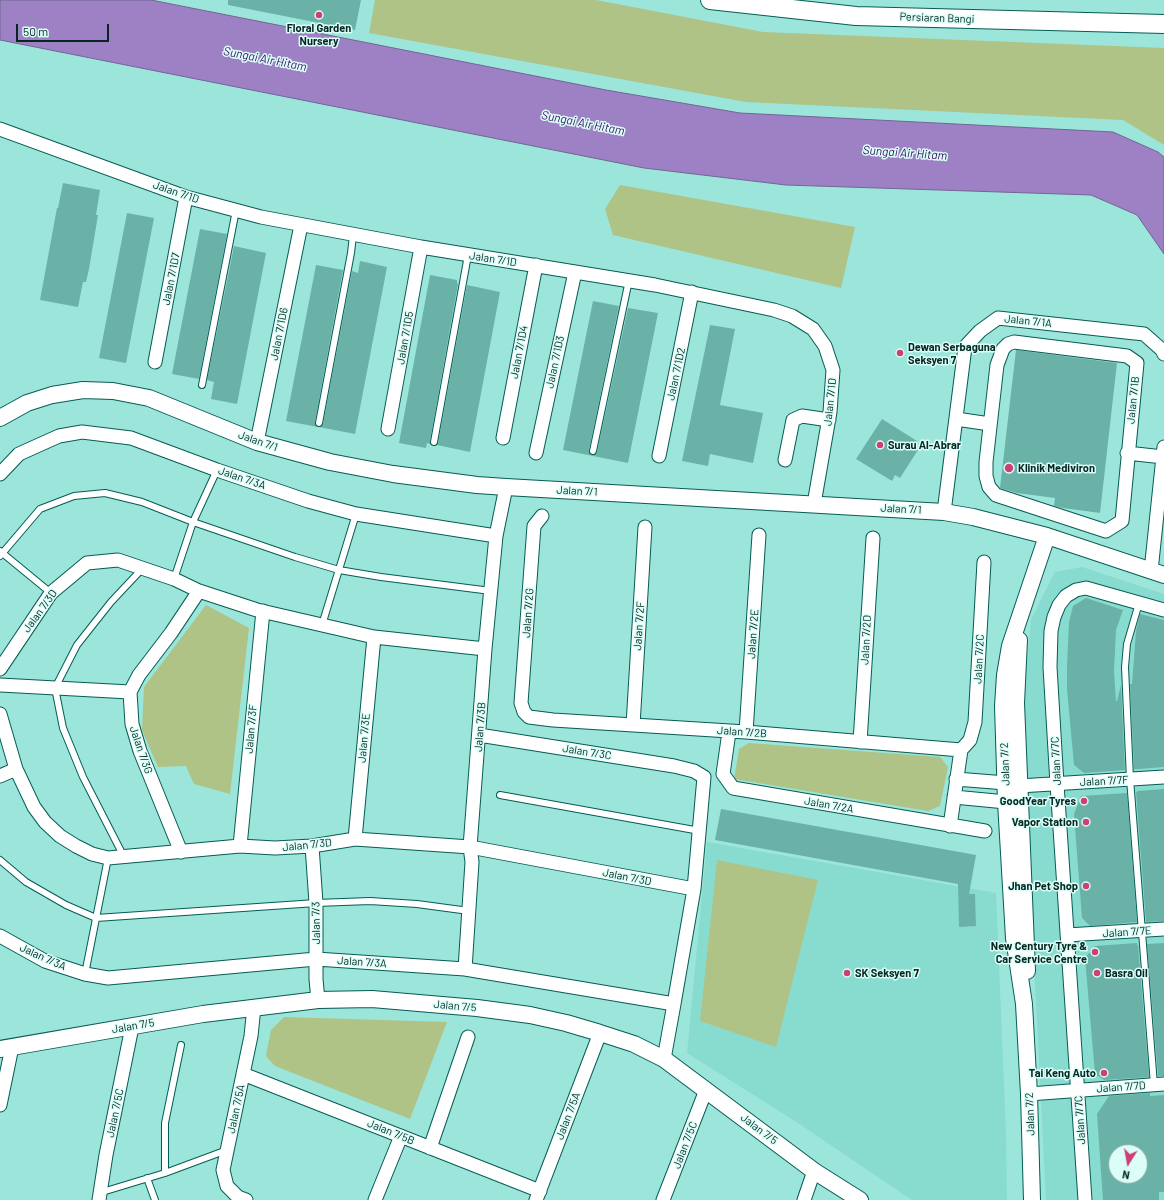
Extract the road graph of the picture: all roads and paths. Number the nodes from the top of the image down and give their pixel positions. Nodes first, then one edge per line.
1 (710, 0) edge
2 (1164, 24) edge
3 (0, 129) edge
4 (186, 197) junction
5 (236, 210) junction
6 (301, 225) junction
7 (353, 235) junction
8 (421, 247) junction
9 (468, 255) junction
10 (536, 265) junction
11 (575, 272) junction
12 (629, 280) junction
13 (692, 292) junction
14 (1164, 354) edge
15 (155, 362) dead end
16 (202, 385) dead end
17 (0, 418) edge
18 (956, 419) junction
19 (829, 420) junction
20 (319, 423) dead end
21 (990, 424) junction
22 (388, 430) dead end
23 (503, 438) dead end
24 (257, 442) junction
25 (434, 442) dead end
26 (593, 452) dead end
27 (1164, 452) edge
28 (536, 453) dead end
29 (1128, 453) junction
30 (659, 456) dead end
31 (785, 460) dead end
32 (217, 470) junction
33 (0, 474) edge
34 (1163, 475) edge
35 (506, 487) junction
36 (814, 504) junction
37 (944, 512) junction
38 (356, 514) junction
39 (542, 516) dead end
40 (193, 522) junction
41 (645, 526) dead end
42 (759, 535) dead end
43 (496, 536) junction
44 (1047, 536) junction
45 (873, 538) dead end
46 (1, 553) edge
47 (984, 562) dead end
48 (143, 569) junction
49 (339, 570) junction
50 (1158, 573) edge
51 (174, 579) junction
52 (199, 591) junction
53 (491, 591) junction
54 (51, 593) junction
55 (1140, 602) junction
56 (1164, 610) edge
57 (262, 611) junction
58 (322, 625) junction
59 (374, 637) junction
60 (485, 649) junction
61 (0, 669) edge
62 (0, 685) edge
63 (55, 688) junction
64 (130, 692) junction
65 (524, 712) joint
66 (0, 714) edge
67 (633, 725) junction
68 (729, 732) junction
69 (746, 732) junction
70 (479, 735) junction
71 (860, 742) junction
72 (961, 750) junction
73 (16, 769) junction
74 (0, 776) edge
75 (1164, 777) edge
76 (956, 779) junction
77 (1130, 779) junction
78 (1012, 784) junction
79 (1057, 784) junction
80 (500, 795) dead end
81 (954, 797) junction
82 (1006, 802) junction
83 (950, 826) junction
84 (700, 831) junction
85 (985, 831) dead end
86 (355, 839) junction
87 (240, 846) junction
88 (312, 846) junction
89 (470, 847) junction
90 (181, 852) junction
91 (124, 857) junction
92 (108, 858) junction
93 (0, 860) edge
94 (694, 890) junction
95 (316, 903) junction
96 (469, 911) junction
97 (96, 918) junction
98 (1164, 929) edge
99 (1142, 931) junction
100 (1067, 935) junction
101 (0, 936) edge
102 (316, 959) junction
103 (465, 969) junction
104 (85, 974) junction
105 (318, 1000) junction
106 (674, 1004) junction
107 (1024, 1004) junction
108 (254, 1007) junction
109 (132, 1027) junction
110 (600, 1033) junction
111 (468, 1037) dead end
112 (181, 1045) dead end
113 (6, 1048) edge
114 (664, 1059) junction
115 (243, 1074) junction
116 (1159, 1084) edge
117 (706, 1090) junction
118 (1078, 1090) junction
119 (1029, 1094) junction
120 (0, 1105) edge
121 (401, 1136) junction
122 (430, 1148) junction
123 (227, 1150) junction
124 (814, 1171) junction
125 (165, 1173) junction
126 (147, 1178) junction
127 (538, 1195) edge
128 (99, 1196) edge
129 (155, 1200) edge
130 (246, 1200) edge
131 (375, 1200) edge
132 (663, 1200) edge
133 (804, 1200) edge
134 (860, 1200) edge
135 (1032, 1200) edge
136 (1086, 1200) edge

1 - 2 main road, Persiaran Bangi
3 - 4 street, Jalan 7/1D
4 - 5 street, Jalan 7/1D
4 - 15 street, Jalan 7/1D7
5 - 6 street, Jalan 7/1D
5 - 16 lane
6 - 7 street, Jalan 7/1D
6 - 24 street, Jalan 7/1D6
7 - 8 street, Jalan 7/1D
7 - 20 lane
8 - 9 street, Jalan 7/1D
8 - 22 street, Jalan 7/1D5
9 - 10 street, Jalan 7/1D
9 - 25 lane
10 - 11 street, Jalan 7/1D
10 - 23 street, Jalan 7/1D4
11 - 12 street, Jalan 7/1D
11 - 28 street, Jalan 7/1D3
12 - 13 street, Jalan 7/1D
12 - 26 lane
13 - 19 street, Jalan 7/1D
13 - 30 street, Jalan 7/1D2
14 - 18 street, Jalan 7/1A
17 - 24 street, Jalan 7/1
18 - 21 street
18 - 37 street, Jalan 7/1A
19 - 31 street
19 - 36 street, Jalan 7/1D
21 - 29 street, Jalan 7/1B
21 - 29 street, Jalan 7/1B
24 - 35 street, Jalan 7/1
27 - 29 street
27 - 34 street
32 - 33 street, Jalan 7/3A
32 - 38 street, Jalan 7/3A
32 - 40 lane
34 - 50 street
35 - 36 street, Jalan 7/1
35 - 43 street, Jalan 7/3B
36 - 37 street, Jalan 7/1
37 - 44 street, Jalan 7/1
38 - 43 street, Jalan 7/3A
38 - 49 lane
39 - 65 street, Jalan 7/2G
40 - 46 lane
40 - 49 lane
40 - 51 lane
41 - 67 street, Jalan 7/2F
42 - 69 street, Jalan 7/2E
43 - 53 street, Jalan 7/3B
44 - 50 street, Jalan 7/1
44 - 78 street, Jalan 7/2
45 - 71 street, Jalan 7/2D
46 - 54 lane
47 - 72 street, Jalan 7/2C
48 - 51 street, Jalan 7/3D
48 - 54 street, Jalan 7/3D
48 - 63 lane
49 - 53 lane
49 - 58 lane
51 - 52 street, Jalan 7/3D
52 - 57 street, Jalan 7/3D
52 - 64 street
53 - 60 street, Jalan 7/3B
54 - 61 street, Jalan 7/3D
55 - 56 street, Jalan 7/7C
55 - 77 lane
55 - 79 street, Jalan 7/7C
57 - 58 street, Jalan 7/3D
57 - 87 street, Jalan 7/3F
58 - 59 street, Jalan 7/3D
59 - 60 street, Jalan 7/3D
59 - 86 street, Jalan 7/3E
60 - 70 street, Jalan 7/3B
62 - 63 street
63 - 64 street
63 - 91 lane
64 - 90 street, Jalan 7/3G
65 - 67 street, Jalan 7/2B
66 - 73 street, Jalan 7/3D
67 - 68 street, Jalan 7/2B
68 - 69 street, Jalan 7/2B
68 - 83 street, Jalan 7/2A
69 - 71 street, Jalan 7/2B
70 - 84 street, Jalan 7/3C
70 - 89 street, Jalan 7/3B
71 - 72 street, Jalan 7/2B
72 - 76 street
73 - 74 street
73 - 92 street, Jalan 7/3D
75 - 77 street, Jalan 7/7F
76 - 78 street, Jalan 7/7F
76 - 81 street
77 - 79 street, Jalan 7/7F
77 - 99 lane
78 - 79 street, Jalan 7/7F
78 - 82 street, Jalan 7/2
78 - 107 street, Jalan 7/2
79 - 100 street, Jalan 7/7C
80 - 84 lane
81 - 82 street
81 - 83 street
82 - 107 street, Jalan 7/2
83 - 85 street, Jalan 7/2A
84 - 94 street
86 - 88 street, Jalan 7/3D
86 - 89 street, Jalan 7/3D
87 - 88 street, Jalan 7/3D
87 - 90 street, Jalan 7/3D
88 - 95 street, Jalan 7/3
89 - 94 street, Jalan 7/3D
89 - 96 street, Jalan 7/3B
90 - 91 street, Jalan 7/3D
91 - 92 street, Jalan 7/3D
92 - 97 lane
93 - 97 lane
94 - 106 street
95 - 96 lane
95 - 97 lane
95 - 102 street, Jalan 7/3
96 - 103 street, Jalan 7/3B
97 - 104 lane
98 - 99 street, Jalan 7/7E
99 - 100 street, Jalan 7/7E
99 - 116 lane
100 - 118 street, Jalan 7/7C
101 - 104 street, Jalan 7/3A
102 - 103 street, Jalan 7/3A
102 - 104 street, Jalan 7/3A
102 - 105 street, Jalan 7/3
103 - 106 street, Jalan 7/3A
105 - 108 street, Jalan 7/5
105 - 110 street, Jalan 7/5
106 - 114 street
107 - 119 street, Jalan 7/2
108 - 109 street, Jalan 7/5
108 - 115 street, Jalan 7/5A
109 - 113 street, Jalan 7/5
109 - 128 street, Jalan 7/5C
110 - 114 street, Jalan 7/5
110 - 127 street, Jalan 7/5A
111 - 122 street
112 - 125 lane
113 - 120 street
114 - 117 street, Jalan 7/5
115 - 121 street, Jalan 7/5B
115 - 123 street, Jalan 7/5A
116 - 118 street, Jalan 7/7D
117 - 124 street, Jalan 7/5
117 - 132 street, Jalan 7/5C
118 - 119 street, Jalan 7/7D
118 - 136 street, Jalan 7/7C
119 - 135 street, Jalan 7/2
121 - 122 street, Jalan 7/5B
121 - 131 street
122 - 127 street, Jalan 7/5B
123 - 125 lane
123 - 130 street, Jalan 7/5A
124 - 133 street
124 - 134 street, Jalan 7/5
125 - 126 lane
126 - 128 lane
126 - 129 lane

